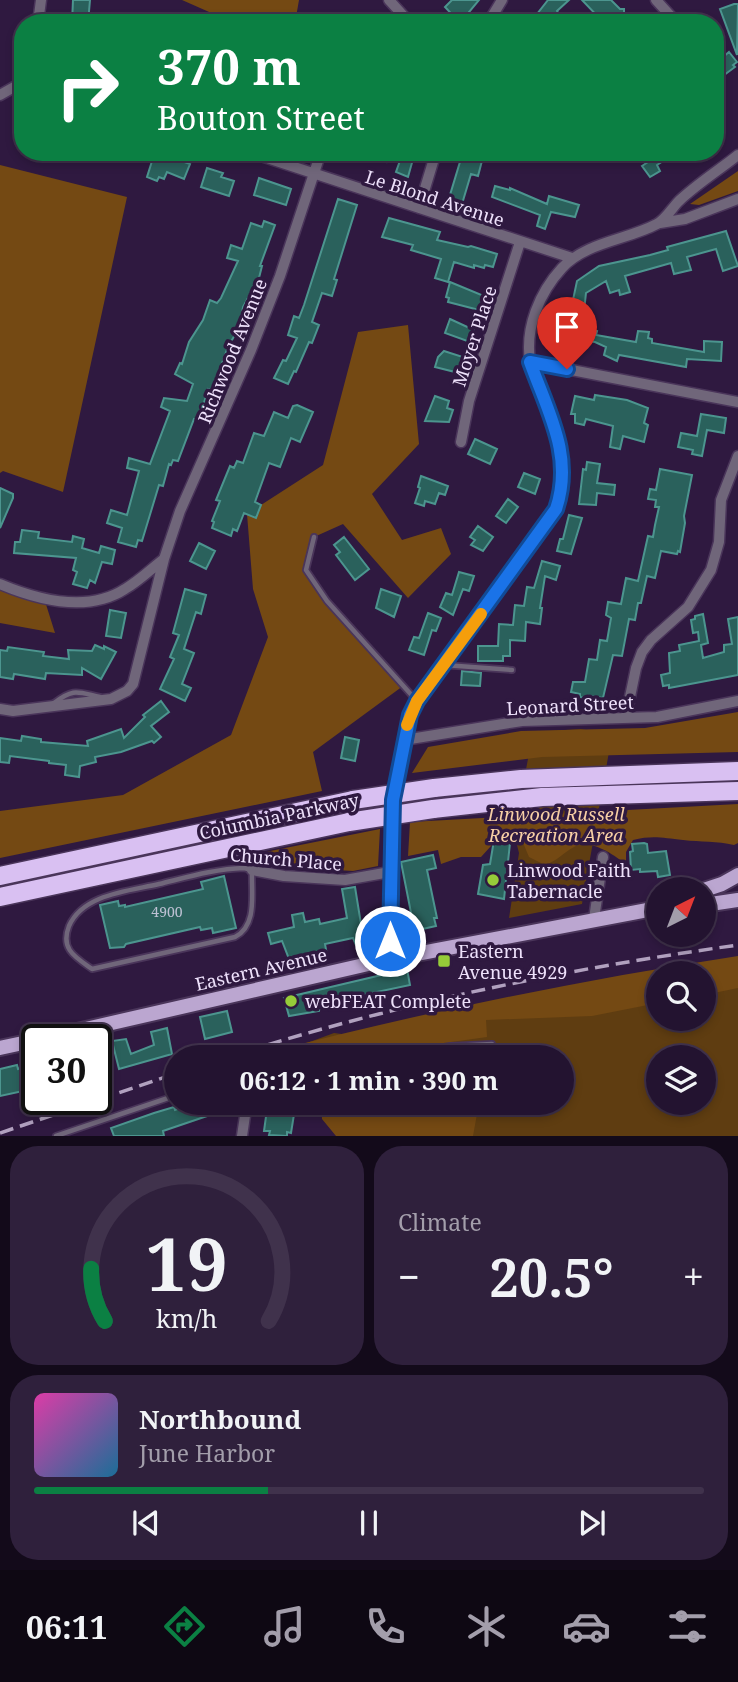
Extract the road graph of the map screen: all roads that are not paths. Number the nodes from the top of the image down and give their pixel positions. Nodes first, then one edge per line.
1 (388, 0) edge
2 (656, 0) edge
3 (399, 14) edge
4 (669, 14) edge
5 (738, 155) edge
6 (274, 161) edge
7 (318, 161) edge
8 (433, 161) edge
9 (314, 175) junction
10 (738, 198) edge
11 (419, 208) junction
12 (660, 223) junction
13 (520, 242) junction
14 (572, 258) junction
15 (530, 362) junction
16 (738, 402) edge
17 (461, 442) dead end
18 (738, 456) edge
19 (314, 537) dead end
20 (164, 559) junction
21 (0, 584) edge
22 (443, 665) junction
23 (512, 670) dead end
24 (417, 701) junction
25 (738, 701) edge
26 (0, 709) edge
27 (626, 716) junction
28 (404, 740) junction
29 (738, 771) edge
30 (738, 791) edge
31 (603, 857) dead end
32 (252, 870) junction
33 (390, 872) junction
34 (738, 875) edge
35 (0, 876) edge
36 (716, 886) edge
37 (0, 897) edge
38 (738, 900) edge
39 (716, 903) edge
40 (646, 910) edge
41 (594, 919) junction
42 (390, 959) junction
43 (108, 1024) edge
44 (21, 1044) edge
45 (492, 1044) dead end
46 (472, 1045) edge
47 (0, 1048) edge
48 (164, 1099) edge
49 (245, 1115) edge
50 (56, 1136) edge
51 (242, 1136) edge

1 - 3 street
2 - 4 street
5 - 12 street
6 - 9 street, Le Blond Avenue
7 - 9 street, Richwood Avenue
8 - 11 street
9 - 11 street, Le Blond Avenue
9 - 20 street, Richwood Avenue
10 - 12 street
11 - 13 street, Le Blond Avenue
12 - 14 street
13 - 14 street, Le Blond Avenue
13 - 17 street, Moyer Place
14 - 15 street
15 - 16 street
15 - 22 street
18 - 27 street
19 - 24 lane
20 - 21 street
20 - 26 street, Richwood Avenue
22 - 23 lane
22 - 24 street
24 - 28 street
25 - 27 street, Leonard Street
27 - 28 street, Leonard Street
28 - 33 street
29 - 35 highway, Columbia Parkway, bridge
30 - 37 highway, Columbia Parkway, bridge
31 - 41 street
32 - 32 lane, Church Place
32 - 33 street, Church Place
33 - 42 street
34 - 36 main road
38 - 39 main road
40 - 41 main road, Eastern Avenue
41 - 42 main road, Eastern Avenue
42 - 43 main road, Eastern Avenue
44 - 47 main road, Eastern Avenue
45 - 46 lane
48 - 50 lane
49 - 51 street

